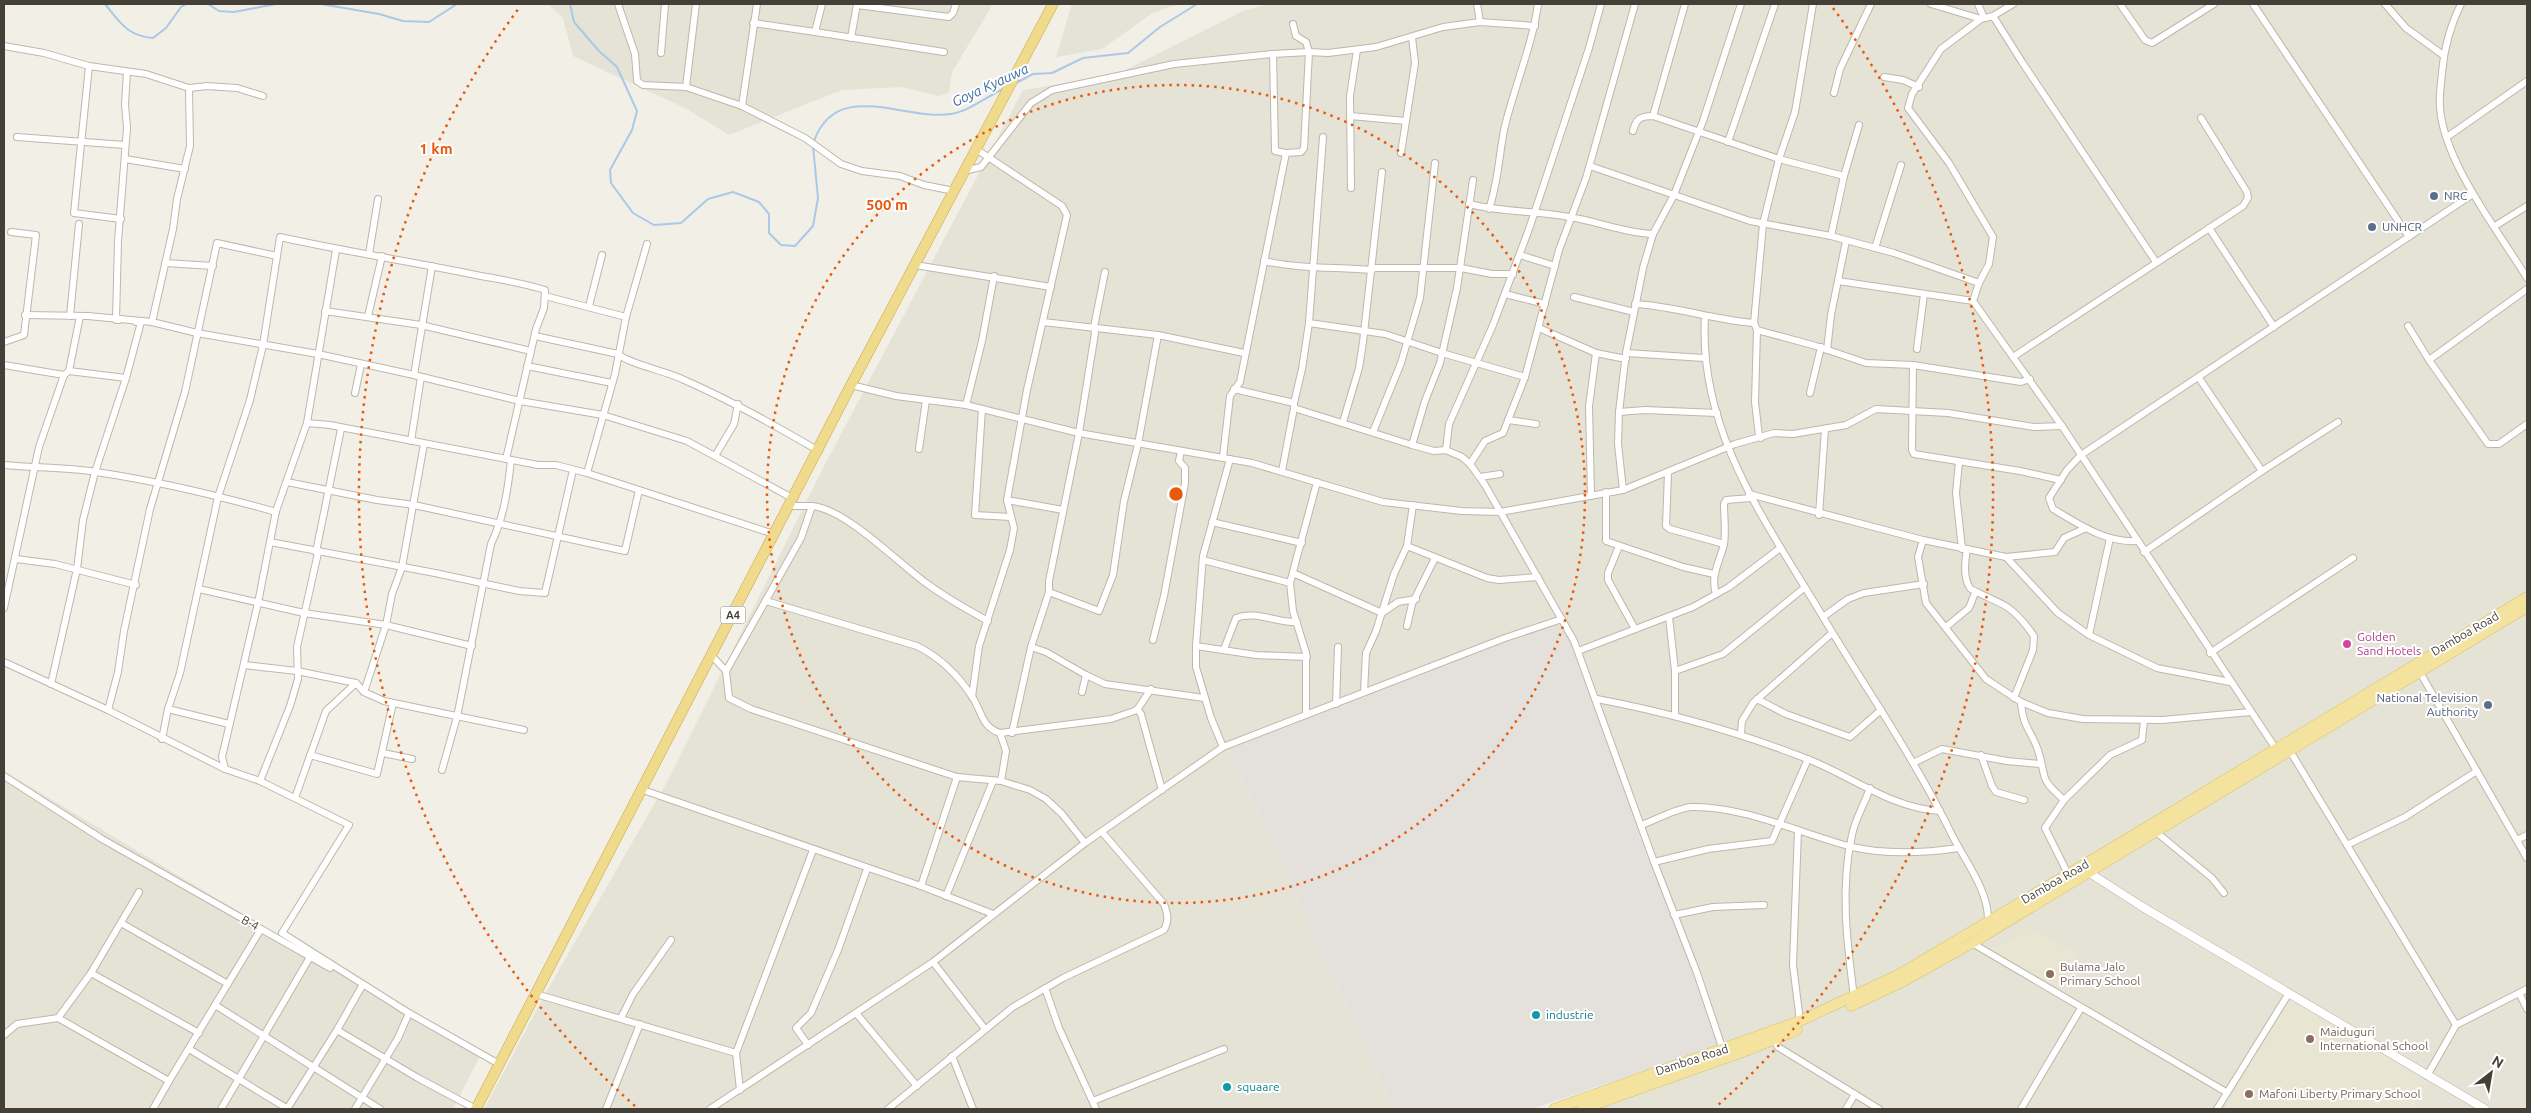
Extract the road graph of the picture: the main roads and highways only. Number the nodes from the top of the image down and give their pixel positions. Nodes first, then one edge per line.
1 (1053, 4) edge
2 (2527, 597) edge
3 (2527, 607) edge
4 (2417, 668) junction
5 (2085, 870) junction
6 (1702, 1062) junction
7 (1580, 1107) edge
8 (476, 1109) edge
9 (1554, 1109) edge

1 - 8 highway, A4
2 - 4 main road, Damboa Road
3 - 4 main road, Damboa Road
4 - 5 main road, Damboa Road
4 - 5 main road, Damboa Road
5 - 6 main road, Damboa Road
5 - 6 main road, Damboa Road
6 - 7 main road, Damboa Road
7 - 9 main road, Damboa Road

